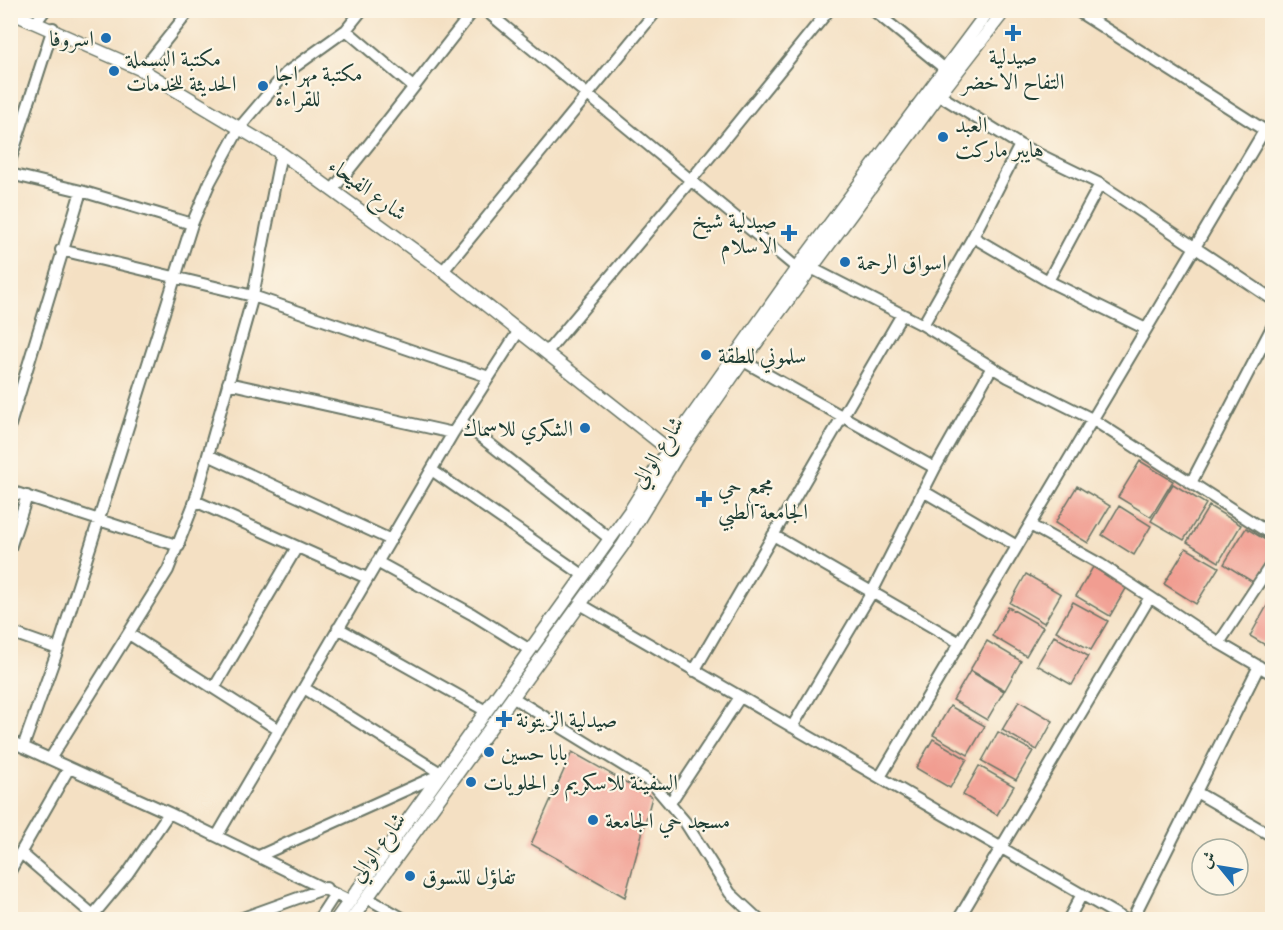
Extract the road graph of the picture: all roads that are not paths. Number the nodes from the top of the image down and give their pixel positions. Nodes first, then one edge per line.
1 (45, 10) edge
2 (190, 10) edge
3 (362, 10) edge
4 (474, 10) edge
5 (485, 10) edge
6 (657, 10) edge
7 (829, 10) edge
8 (873, 10) edge
9 (989, 10) edge
10 (1005, 10) edge
11 (1076, 10) edge
12 (10, 12) edge
13 (36, 22) junction
14 (53, 28) junction
15 (346, 30) junction
16 (945, 69) junction
17 (142, 70) junction
18 (413, 87) junction
19 (586, 94) junction
20 (939, 95) junction
21 (240, 126) junction
22 (1268, 133) edge
23 (1020, 146) junction
24 (282, 153) junction
25 (10, 161) edge
26 (10, 174) edge
27 (691, 180) junction
28 (1100, 183) junction
29 (333, 189) junction
30 (81, 191) junction
31 (192, 224) junction
32 (973, 237) junction
33 (1196, 245) junction
34 (62, 250) junction
35 (797, 268) junction
36 (812, 268) junction
37 (443, 271) junction
38 (176, 276) junction
39 (1048, 281) junction
40 (253, 296) junction
41 (1272, 299) edge
42 (902, 316) junction
43 (923, 325) junction
44 (1272, 327) edge
45 (1146, 329) junction
46 (518, 332) junction
47 (546, 352) junction
48 (743, 361) junction
49 (992, 367) junction
50 (489, 377) junction
51 (228, 383) junction
52 (842, 416) junction
53 (1092, 419) junction
54 (462, 422) junction
55 (10, 425) edge
56 (453, 433) junction
57 (672, 453) junction
58 (208, 455) junction
59 (935, 468) junction
60 (433, 471) junction
61 (1191, 483) junction
62 (10, 491) edge
63 (923, 491) junction
64 (27, 496) junction
65 (195, 501) junction
66 (100, 519) junction
67 (1030, 525) junction
68 (772, 535) junction
69 (1272, 535) edge
70 (609, 538) junction
71 (391, 540) junction
72 (179, 546) junction
73 (1017, 546) junction
74 (297, 547) junction
75 (10, 548) edge
76 (377, 562) junction
77 (1272, 563) edge
78 (583, 575) junction
79 (367, 578) junction
80 (872, 592) junction
81 (1150, 597) junction
82 (580, 604) junction
83 (338, 628) junction
84 (10, 632) edge
85 (129, 634) junction
86 (960, 643) junction
87 (1220, 643) junction
88 (58, 649) junction
89 (530, 650) junction
90 (1259, 666) junction
91 (694, 671) junction
92 (1272, 674) edge
93 (214, 688) junction
94 (304, 688) junction
95 (512, 697) junction
96 (740, 697) junction
97 (486, 711) junction
98 (792, 727) junction
99 (279, 730) junction
100 (10, 741) edge
101 (23, 747) junction
102 (50, 759) junction
103 (69, 768) junction
104 (442, 774) junction
105 (880, 777) junction
106 (1196, 792) junction
107 (670, 803) junction
108 (169, 813) junction
109 (217, 836) junction
110 (1272, 836) edge
111 (1000, 846) junction
112 (21, 853) junction
113 (259, 856) junction
114 (10, 871) edge
115 (331, 891) junction
116 (1082, 894) junction
117 (367, 898) junction
118 (349, 902) junction
119 (96, 917) edge
120 (237, 920) edge
121 (318, 920) edge
122 (336, 920) edge
123 (351, 920) edge
124 (406, 920) edge
125 (759, 920) edge
126 (958, 920) edge
127 (1068, 920) edge
128 (1126, 920) edge
129 (1132, 920) edge

1 - 13 street
2 - 17 street
3 - 15 street
4 - 18 street
5 - 19 street
6 - 19 street
7 - 27 street
8 - 16 street
9 - 16 street, شارع الوالي
10 - 20 street, شارع الوالي
11 - 22 street
12 - 13 street, شارع الفيحاء
13 - 14 street, شارع الفيحاء
14 - 17 street, شارع الفيحاء
14 - 25 street
15 - 18 street
15 - 21 street
16 - 35 street, شارع الوالي
17 - 21 street, شارع الفيحاء
18 - 29 street
19 - 27 street
19 - 37 street
20 - 23 street
20 - 36 street, شارع الوالي
21 - 24 street, شارع الفيحاء
21 - 31 street
22 - 33 street
23 - 28 street
23 - 32 street
24 - 29 street, شارع الفيحاء
24 - 40 street
26 - 30 street
27 - 35 street
27 - 47 street
28 - 33 street
28 - 39 street
29 - 37 street, شارع الفيحاء
30 - 31 street
30 - 34 street
31 - 38 street
32 - 39 street
32 - 43 street
33 - 41 street
33 - 45 street
34 - 38 street
34 - 55 street
35 - 57 street, شارع الوالي
36 - 42 street
36 - 48 street, شارع الوالي
37 - 46 street, شارع الفيحاء
38 - 40 street
38 - 66 street
39 - 45 street
40 - 50 street
40 - 51 street
42 - 43 street
42 - 52 street
43 - 49 street
44 - 61 street
45 - 53 street
46 - 47 street, شارع الفيحاء
46 - 50 street
47 - 57 street, شارع الفيحاء
48 - 52 street
48 - 57 street, شارع الوالي
49 - 53 street
49 - 59 street
50 - 54 street
51 - 56 street
51 - 58 street
52 - 59 street
52 - 68 street
53 - 61 street
53 - 67 street
54 - 56 street
54 - 70 street
56 - 60 street
57 - 70 street, شارع الوالي
57 - 82 street, شارع الوالي
58 - 65 street
58 - 71 street
59 - 63 street
60 - 71 street
60 - 78 street
61 - 69 street
62 - 64 street
63 - 73 street
63 - 80 street
64 - 66 street
64 - 75 street
65 - 72 street
65 - 74 street
66 - 72 street
66 - 88 street
67 - 73 street
67 - 81 street
68 - 80 street
68 - 91 street
70 - 78 street, شارع الوالي
71 - 76 street
72 - 85 street
73 - 86 street
74 - 79 street
74 - 93 street
76 - 79 street
76 - 89 street
77 - 87 street
78 - 89 street, شارع الوالي
79 - 83 street
80 - 86 street
80 - 98 street
81 - 87 street
81 - 111 street
82 - 91 street
82 - 95 street, شارع الوالي
83 - 94 street
83 - 97 street
84 - 88 street
85 - 93 street
85 - 102 street
86 - 105 street
87 - 90 street
88 - 101 street
89 - 97 street, شارع الوالي
90 - 92 street
90 - 106 street
91 - 96 street
93 - 99 street
94 - 99 street
94 - 104 street
95 - 107 street
95 - 117 street, شارع الوالي
96 - 98 street
96 - 107 street
97 - 104 street, شارع الوالي
98 - 105 street
99 - 109 street
100 - 101 street
101 - 102 street
102 - 103 street
103 - 108 street
103 - 112 street
104 - 113 street
104 - 118 street, شارع الوالي
105 - 111 street
106 - 110 street
106 - 129 street
107 - 125 street
108 - 109 street
108 - 119 street
109 - 113 street
111 - 116 street
111 - 126 street
112 - 114 street
112 - 119 street
113 - 115 street
115 - 118 street
115 - 120 street
115 - 121 street
116 - 127 street
116 - 128 street
117 - 123 street, شارع الوالي
117 - 124 street
118 - 122 street, شارع الوالي

